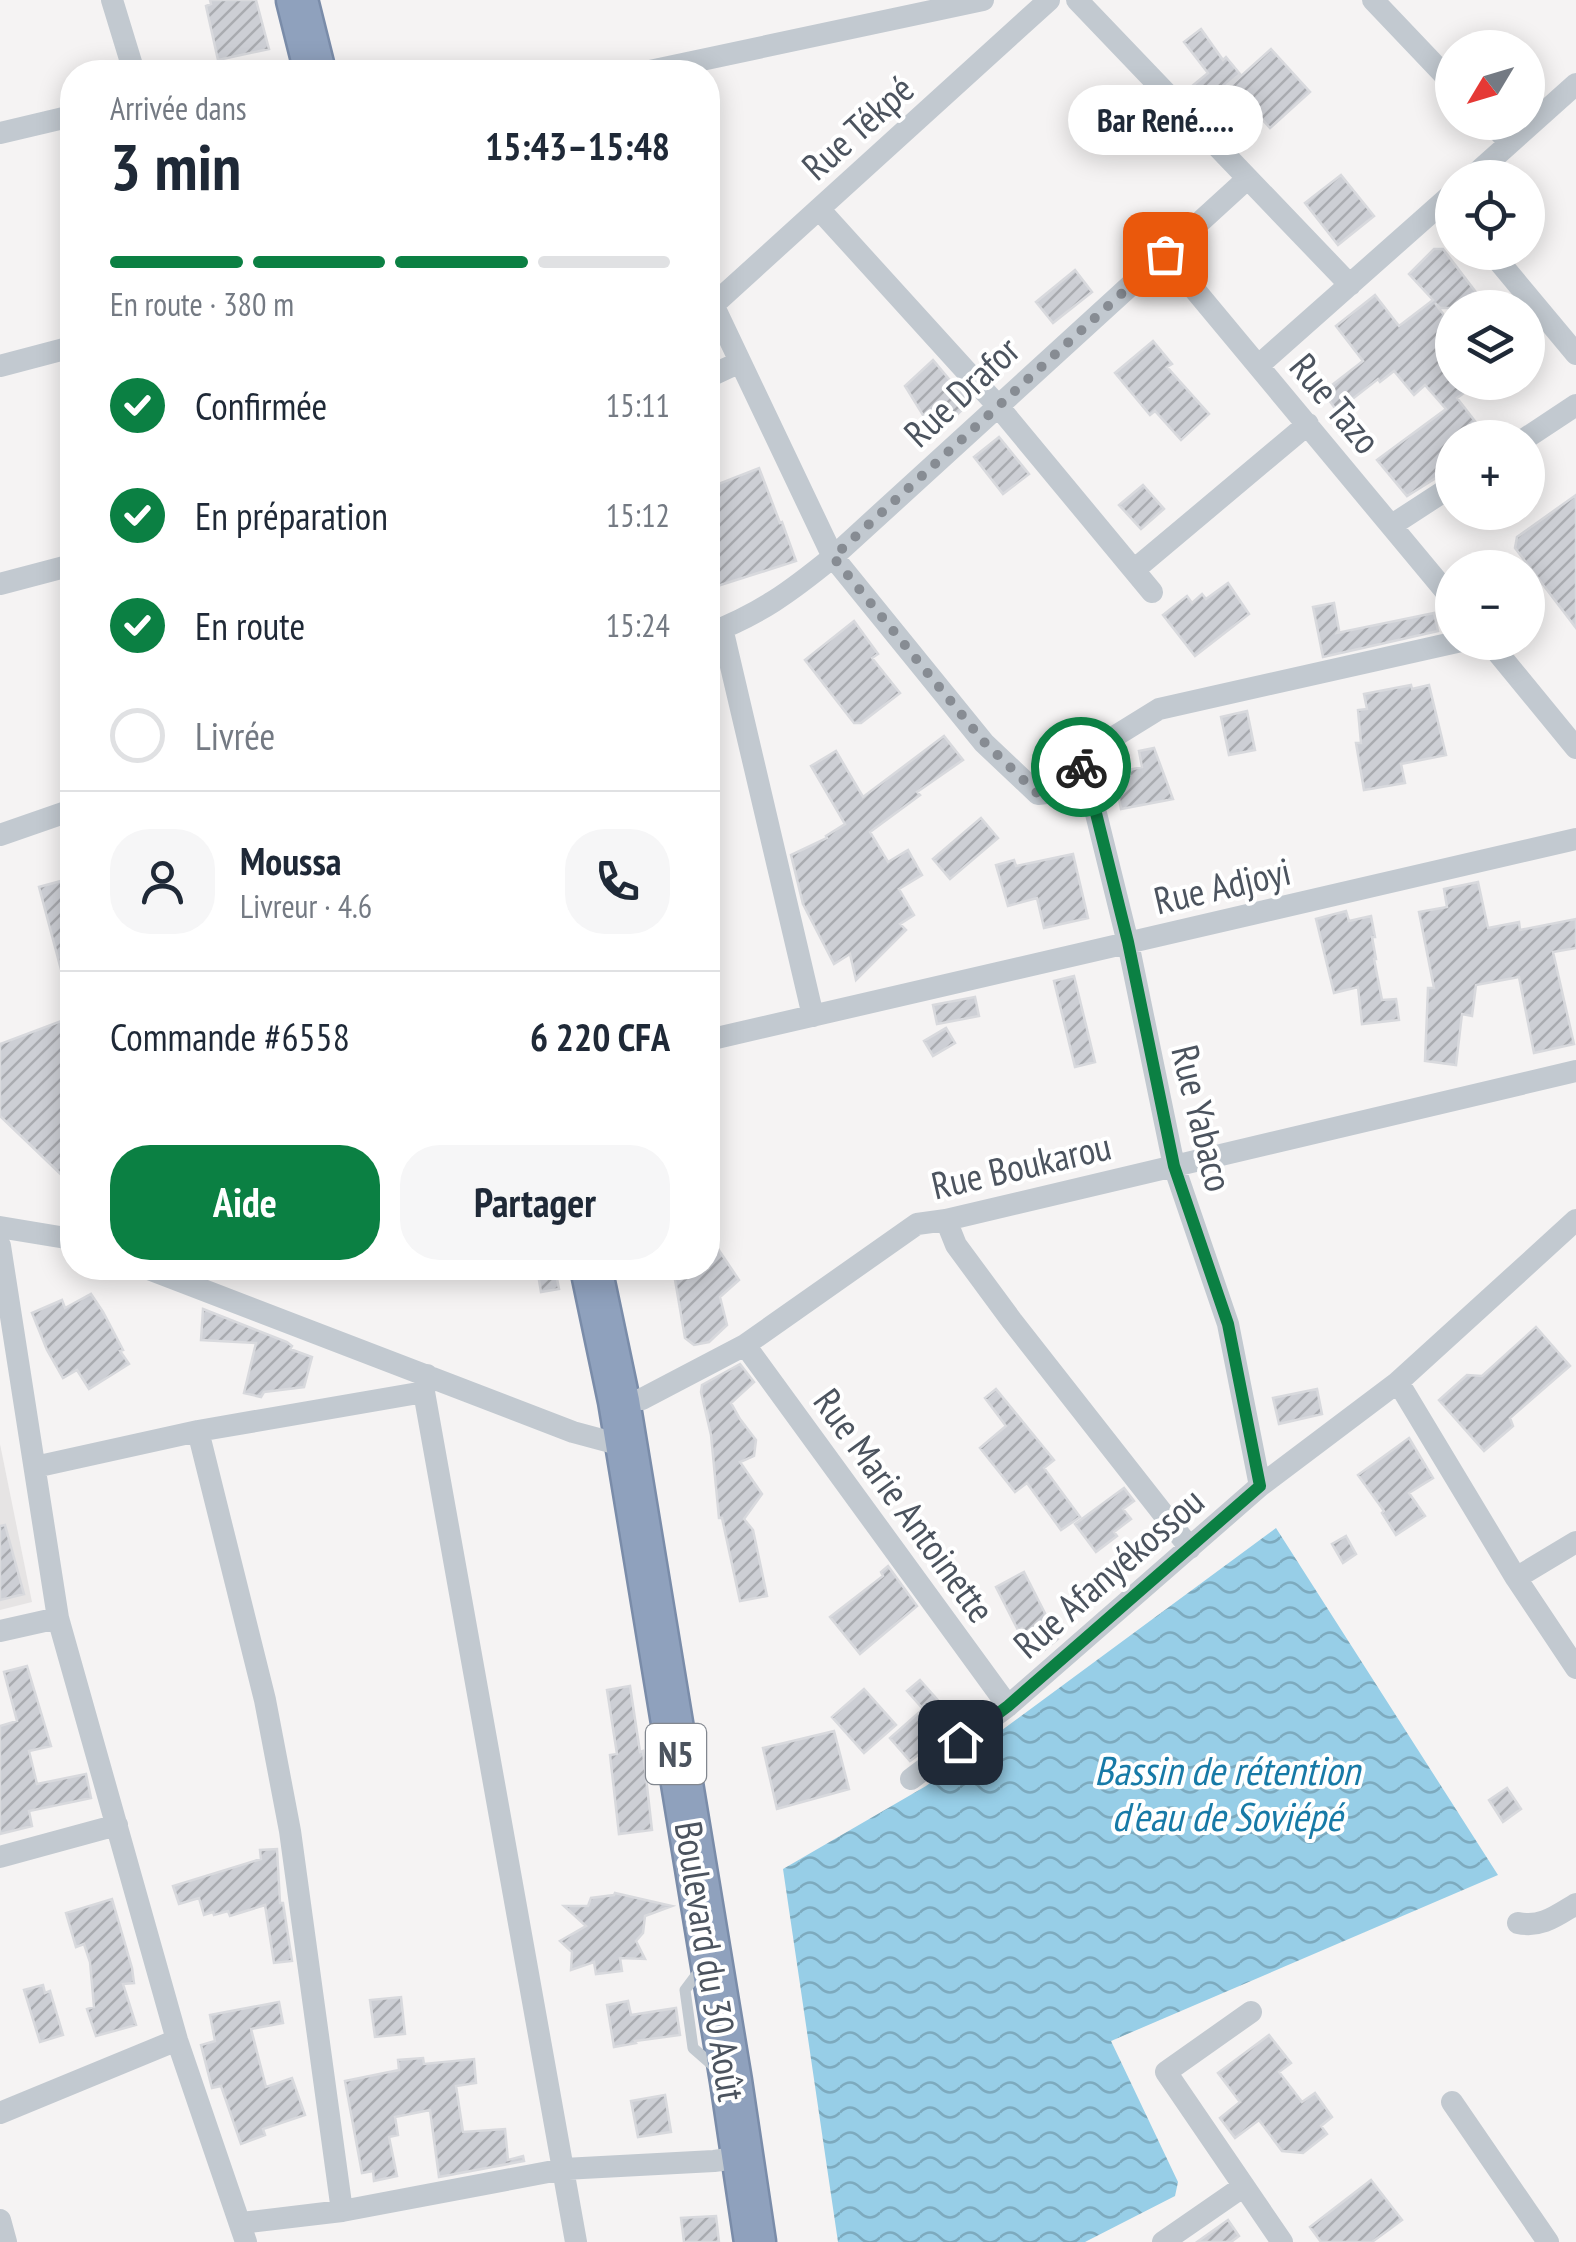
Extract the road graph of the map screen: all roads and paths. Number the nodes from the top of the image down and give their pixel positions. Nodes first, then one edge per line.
1 (112, 0) edge
2 (298, 0) edge
3 (322, 0) edge
4 (983, 0) edge
5 (1050, 0) edge
6 (1078, 0) edge
7 (1373, 0) edge
8 (130, 60) edge
9 (313, 60) edge
10 (335, 60) edge
11 (701, 60) edge
12 (1435, 65) edge
13 (1576, 84) edge
14 (60, 119) edge
15 (0, 134) edge
16 (1507, 140) edge
17 (1510, 143) junction
18 (1491, 160) edge
19 (1247, 179) junction
20 (820, 209) junction
21 (1435, 213) edge
22 (1165, 254) junction
23 (1506, 270) edge
24 (1350, 285) junction
25 (720, 292) edge
26 (720, 322) edge
27 (60, 350) edge
28 (1576, 354) edge
29 (738, 363) junction
30 (1260, 365) junction
31 (0, 366) edge
32 (720, 371) edge
33 (997, 405) junction
34 (1576, 405) edge
35 (1308, 424) junction
36 (1545, 425) edge
37 (1435, 497) edge
38 (1392, 525) junction
39 (833, 557) junction
40 (60, 567) edge
41 (1134, 570) junction
42 (1435, 577) edge
43 (0, 584) edge
44 (1152, 592) dead end
45 (720, 629) edge
46 (1435, 647) edge
47 (720, 651) edge
48 (1504, 660) edge
49 (1576, 748) edge
50 (1084, 765) junction
51 (60, 814) edge
52 (0, 835) edge
53 (1576, 839) edge
54 (1128, 942) junction
55 (813, 1016) junction
56 (720, 1037) edge
57 (1576, 1071) edge
58 (1174, 1166) junction
59 (946, 1220) junction
60 (1576, 1220) edge
61 (0, 1228) edge
62 (60, 1233) edge
63 (0, 1246) edge
64 (175, 1280) edge
65 (594, 1280) edge
66 (617, 1280) edge
67 (745, 1345) junction
68 (1398, 1382) junction
69 (426, 1383) junction
70 (630, 1400) junction
71 (198, 1432) junction
72 (637, 1444) junction
73 (35, 1467) junction
74 (1260, 1486) junction
75 (1576, 1542) edge
76 (1190, 1548) junction
77 (1516, 1578) junction
78 (58, 1618) junction
79 (0, 1631) edge
80 (1576, 1668) edge
81 (1008, 1706) junction
82 (911, 1779) dead end
83 (116, 1825) junction
84 (0, 1857) edge
85 (1576, 1904) edge
86 (1518, 1923) dead end
87 (1250, 2012) dead end
88 (177, 2040) junction
89 (742, 2080) junction
90 (1452, 2102) dead end
91 (0, 2112) edge
92 (742, 2157) junction
93 (564, 2170) junction
94 (1244, 2186) junction
95 (342, 2211) junction
96 (0, 2220) edge
97 (243, 2233) edge
98 (6, 2242) edge
99 (576, 2242) edge
100 (755, 2242) edge
101 (780, 2242) edge
102 (1162, 2242) edge
103 (1282, 2242) edge
104 (1548, 2242) edge

1 - 8 street
2 - 9 highway
3 - 10 highway
4 - 11 street
5 - 20 street, Rue Tékpé
6 - 19 street
7 - 12 street
13 - 17 street
14 - 15 street
16 - 17 street
17 - 18 street
19 - 22 street, Rue Drafor
19 - 24 street
20 - 25 street, Rue Tékpé
20 - 33 street
21 - 24 street
22 - 30 street, Rue Tazo
22 - 33 street, Rue Drafor
23 - 28 street
24 - 30 street
26 - 29 street
27 - 31 street
29 - 32 street
29 - 39 street
30 - 35 street, Rue Tazo
33 - 39 street, Rue Drafor
33 - 41 street
34 - 36 street
35 - 38 street, Rue Tazo
35 - 41 street
37 - 38 street
38 - 42 street, Rue Tazo
39 - 45 street, Rue Drafor
39 - 50 street
40 - 43 street
41 - 44 street
46 - 50 street
47 - 55 street
48 - 49 street
50 - 54 street, Rue Yabaco
51 - 52 street
53 - 54 street, Rue Adjoyi
54 - 55 street, Rue Adjoyi
54 - 58 street, Rue Yabaco
55 - 56 street, Rue Adjoyi
57 - 58 street, Rue Boukarou
58 - 59 street, Rue Boukarou
58 - 74 street, Rue Yabaco
59 - 67 street, Rue Boukarou
59 - 76 street
60 - 68 street, Rue Afanyékossou
61 - 62 street
63 - 73 street
64 - 69 street
65 - 70 highway, Boulevard du 30 Août / N5
66 - 70 highway, Boulevard du 30 Août / N5
67 - 70 street, Rue Boukarou
67 - 81 street, Rue Marie Antoinette
68 - 74 street, Rue Afanyékossou
68 - 77 street
69 - 71 street
69 - 72 street
69 - 93 street
70 - 72 highway, Boulevard du 30 Août / N5
71 - 73 street
71 - 95 street
72 - 89 highway, Boulevard du 30 Août / N5
73 - 78 street
74 - 76 street, Rue Afanyékossou
75 - 77 street
76 - 81 street, Rue Afanyékossou
77 - 80 street
78 - 79 street
78 - 83 street
81 - 82 street, Rue Afanyékossou
83 - 84 street
83 - 88 street
85 - 86 street
87 - 94 street
88 - 91 street
88 - 97 street
89 - 92 highway, Boulevard du 30 Août / N5
89 - 101 highway, Boulevard du 30 Août / N5
90 - 104 street
92 - 93 street
92 - 100 highway, Boulevard du 30 Août / N5
93 - 95 street
93 - 99 street
94 - 102 street
94 - 103 street
95 - 97 street
96 - 98 street

